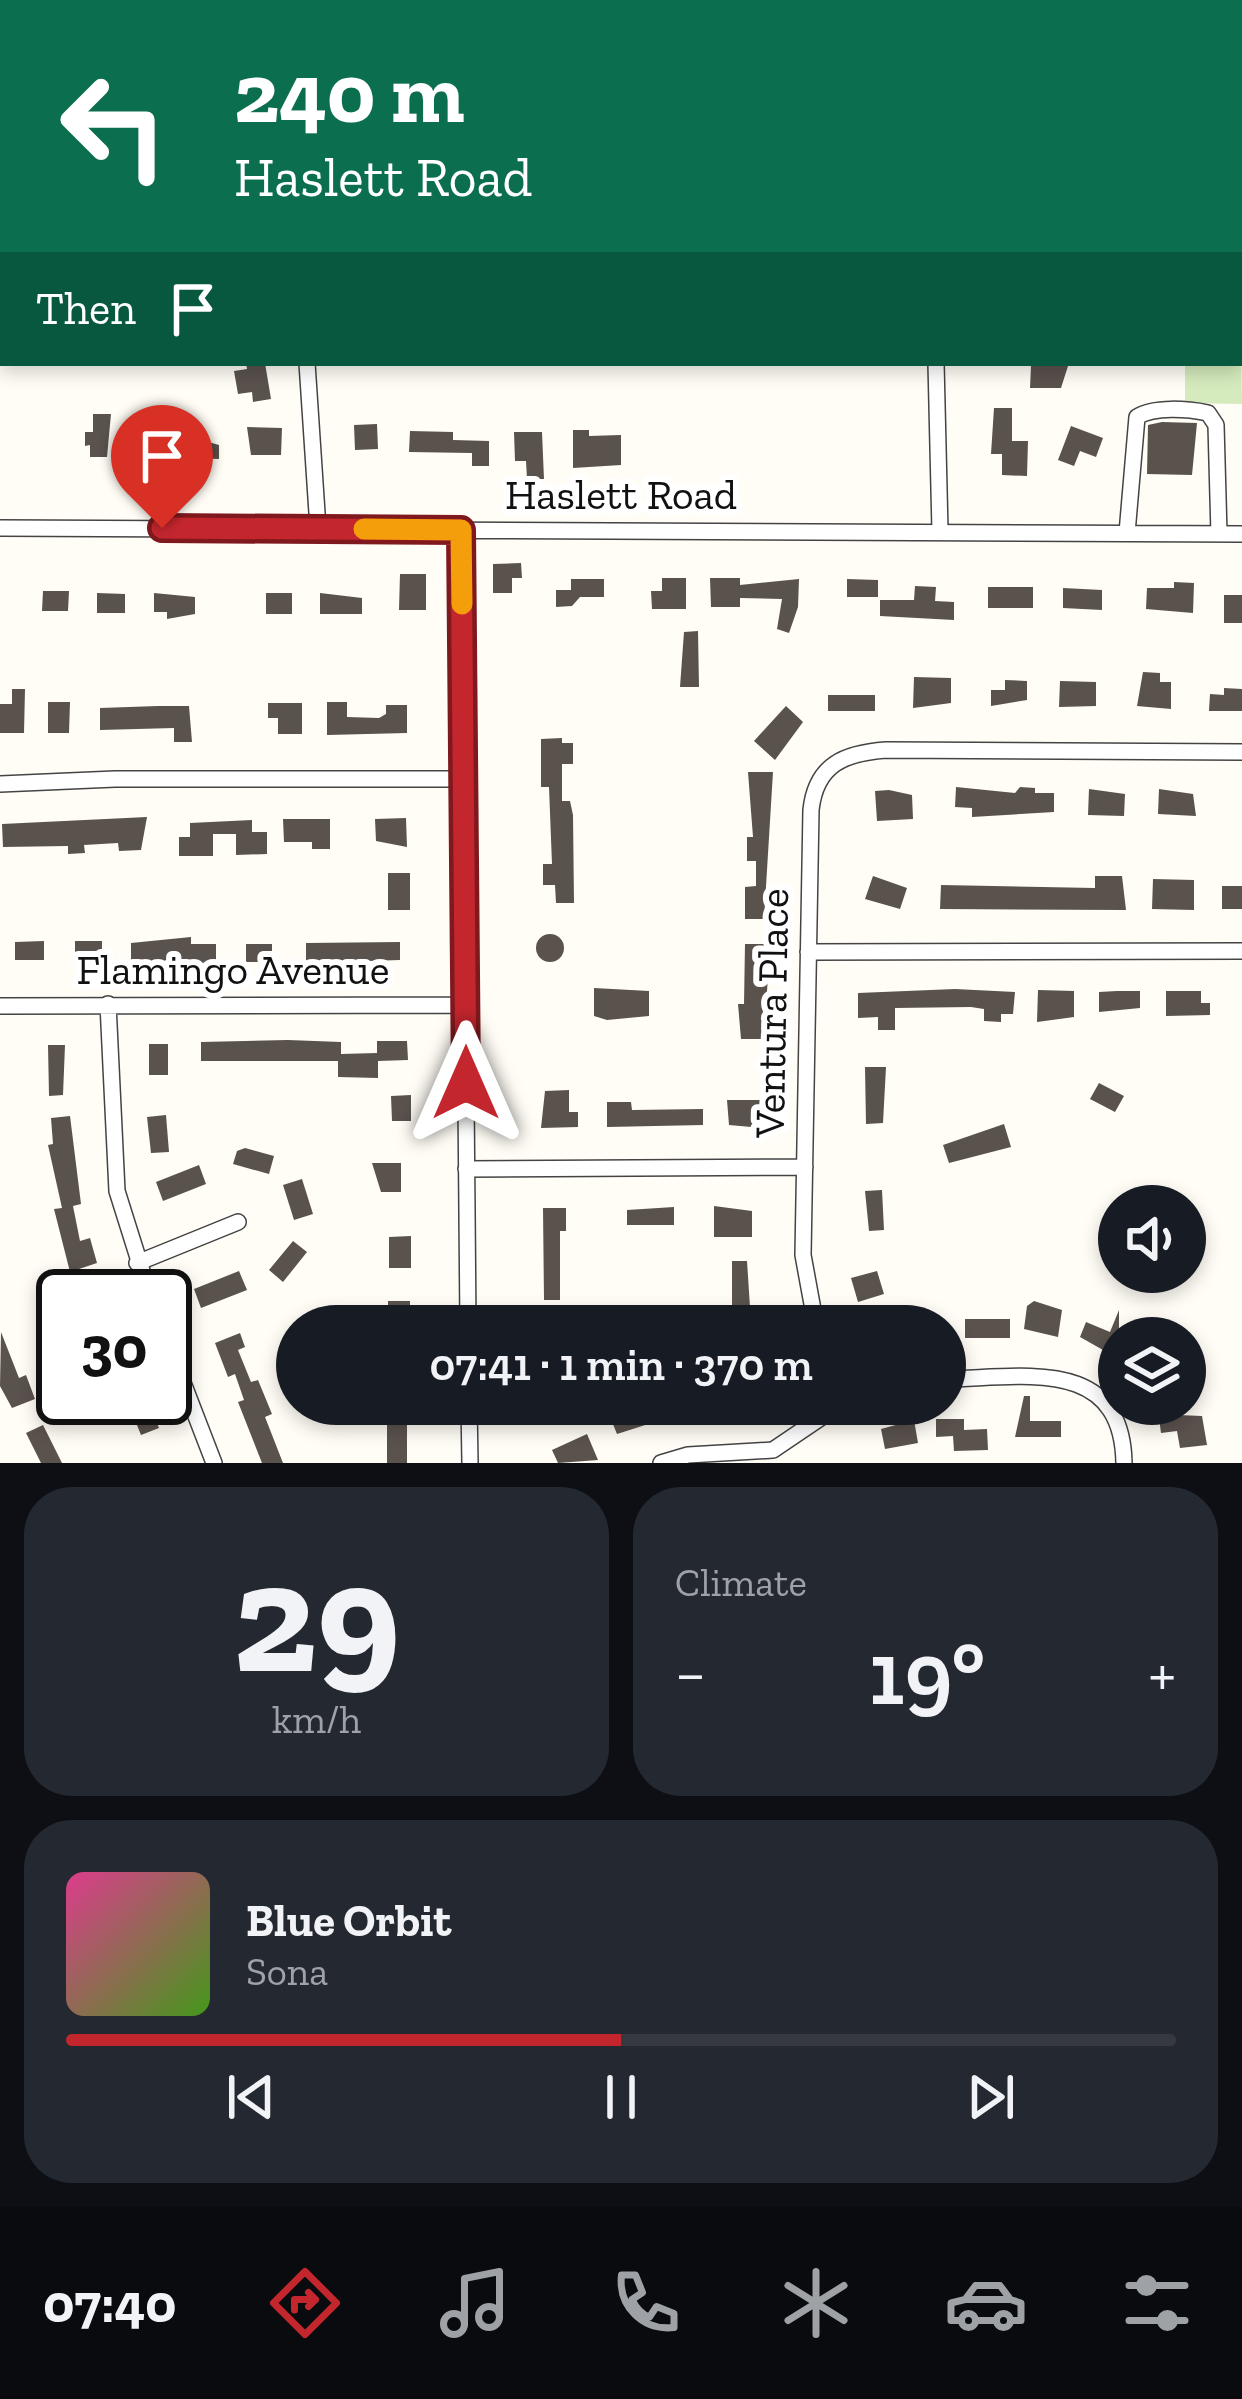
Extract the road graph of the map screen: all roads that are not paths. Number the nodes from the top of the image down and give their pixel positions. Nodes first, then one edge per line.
1 (307, 366) edge
2 (936, 366) edge
3 (0, 528) edge
4 (318, 528) junction
5 (461, 530) junction
6 (940, 531) junction
7 (1126, 533) junction
8 (1219, 534) junction
9 (1242, 534) edge
10 (1242, 752) edge
11 (463, 779) junction
12 (0, 784) edge
13 (1242, 951) edge
14 (808, 952) junction
15 (108, 1004) junction
16 (466, 1005) junction
17 (0, 1006) edge
18 (805, 1167) junction
19 (466, 1169) junction
20 (238, 1222) dead end
21 (137, 1263) junction
22 (139, 1269) edge
23 (468, 1305) edge
24 (810, 1305) edge
25 (966, 1379) edge
26 (192, 1406) edge
27 (469, 1425) edge
28 (810, 1425) edge
29 (214, 1463) edge
30 (470, 1463) edge
31 (661, 1463) edge
32 (1124, 1463) edge

1 - 4 street
2 - 6 street
3 - 4 street, Haslett Road
4 - 5 street, Haslett Road
5 - 6 street, Haslett Road
5 - 11 street
6 - 7 street, Haslett Road
7 - 8 street, Haslett Road
7 - 8 street
8 - 9 street, Haslett Road
10 - 14 street, Ventura Place
11 - 12 street
11 - 16 street
13 - 14 street
14 - 18 street, Ventura Place
15 - 16 street, Flamingo Avenue
15 - 17 street, Flamingo Avenue
15 - 21 street
16 - 19 street
18 - 19 street
18 - 24 street, Ventura Place
19 - 23 street
20 - 21 street
21 - 22 street
25 - 32 street
26 - 29 street
27 - 30 street
28 - 31 street

